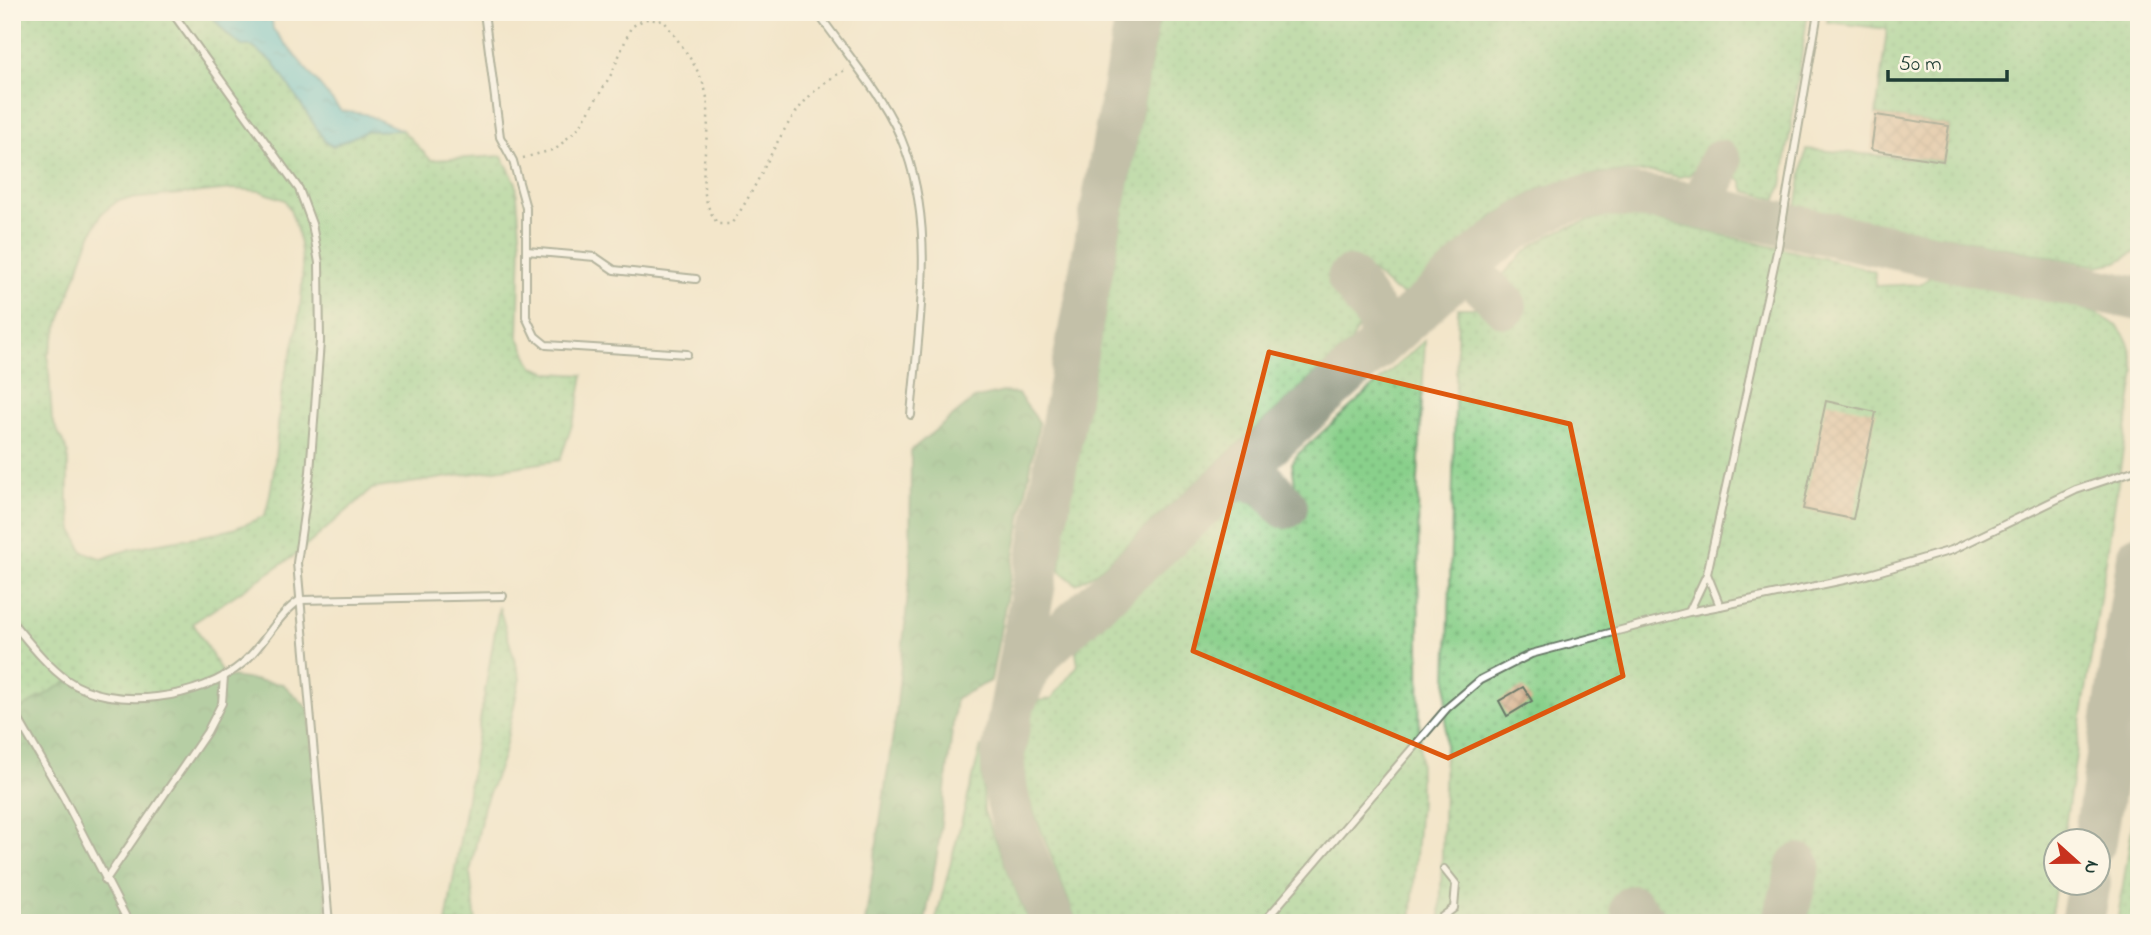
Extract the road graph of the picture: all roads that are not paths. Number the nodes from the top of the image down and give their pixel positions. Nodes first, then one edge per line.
1 (172, 12) edge
2 (484, 12) edge
3 (817, 12) edge
4 (1818, 12) edge
5 (527, 251) junction
6 (696, 279) dead end
7 (687, 354) dead end
8 (911, 415) dead end
9 (2139, 468) edge
10 (1707, 574) junction
11 (503, 596) dead end
12 (300, 600) junction
13 (1720, 606) junction
14 (1689, 612) junction
15 (12, 622) edge
16 (224, 676) junction
17 (12, 708) edge
18 (1444, 869) dead end
19 (105, 881) junction
20 (129, 923) edge
21 (329, 923) edge
22 (1263, 923) edge
23 (1434, 923) edge

1 - 12 lane
2 - 5 lane
3 - 8 lane
4 - 10 lane
5 - 6 lane
5 - 7 lane
9 - 13 lane
10 - 13 lane
10 - 14 lane
11 - 12 lane
12 - 16 lane
12 - 21 lane
13 - 14 lane
14 - 22 lane
15 - 16 lane
16 - 19 lane
17 - 19 lane
18 - 23 lane
19 - 20 lane

